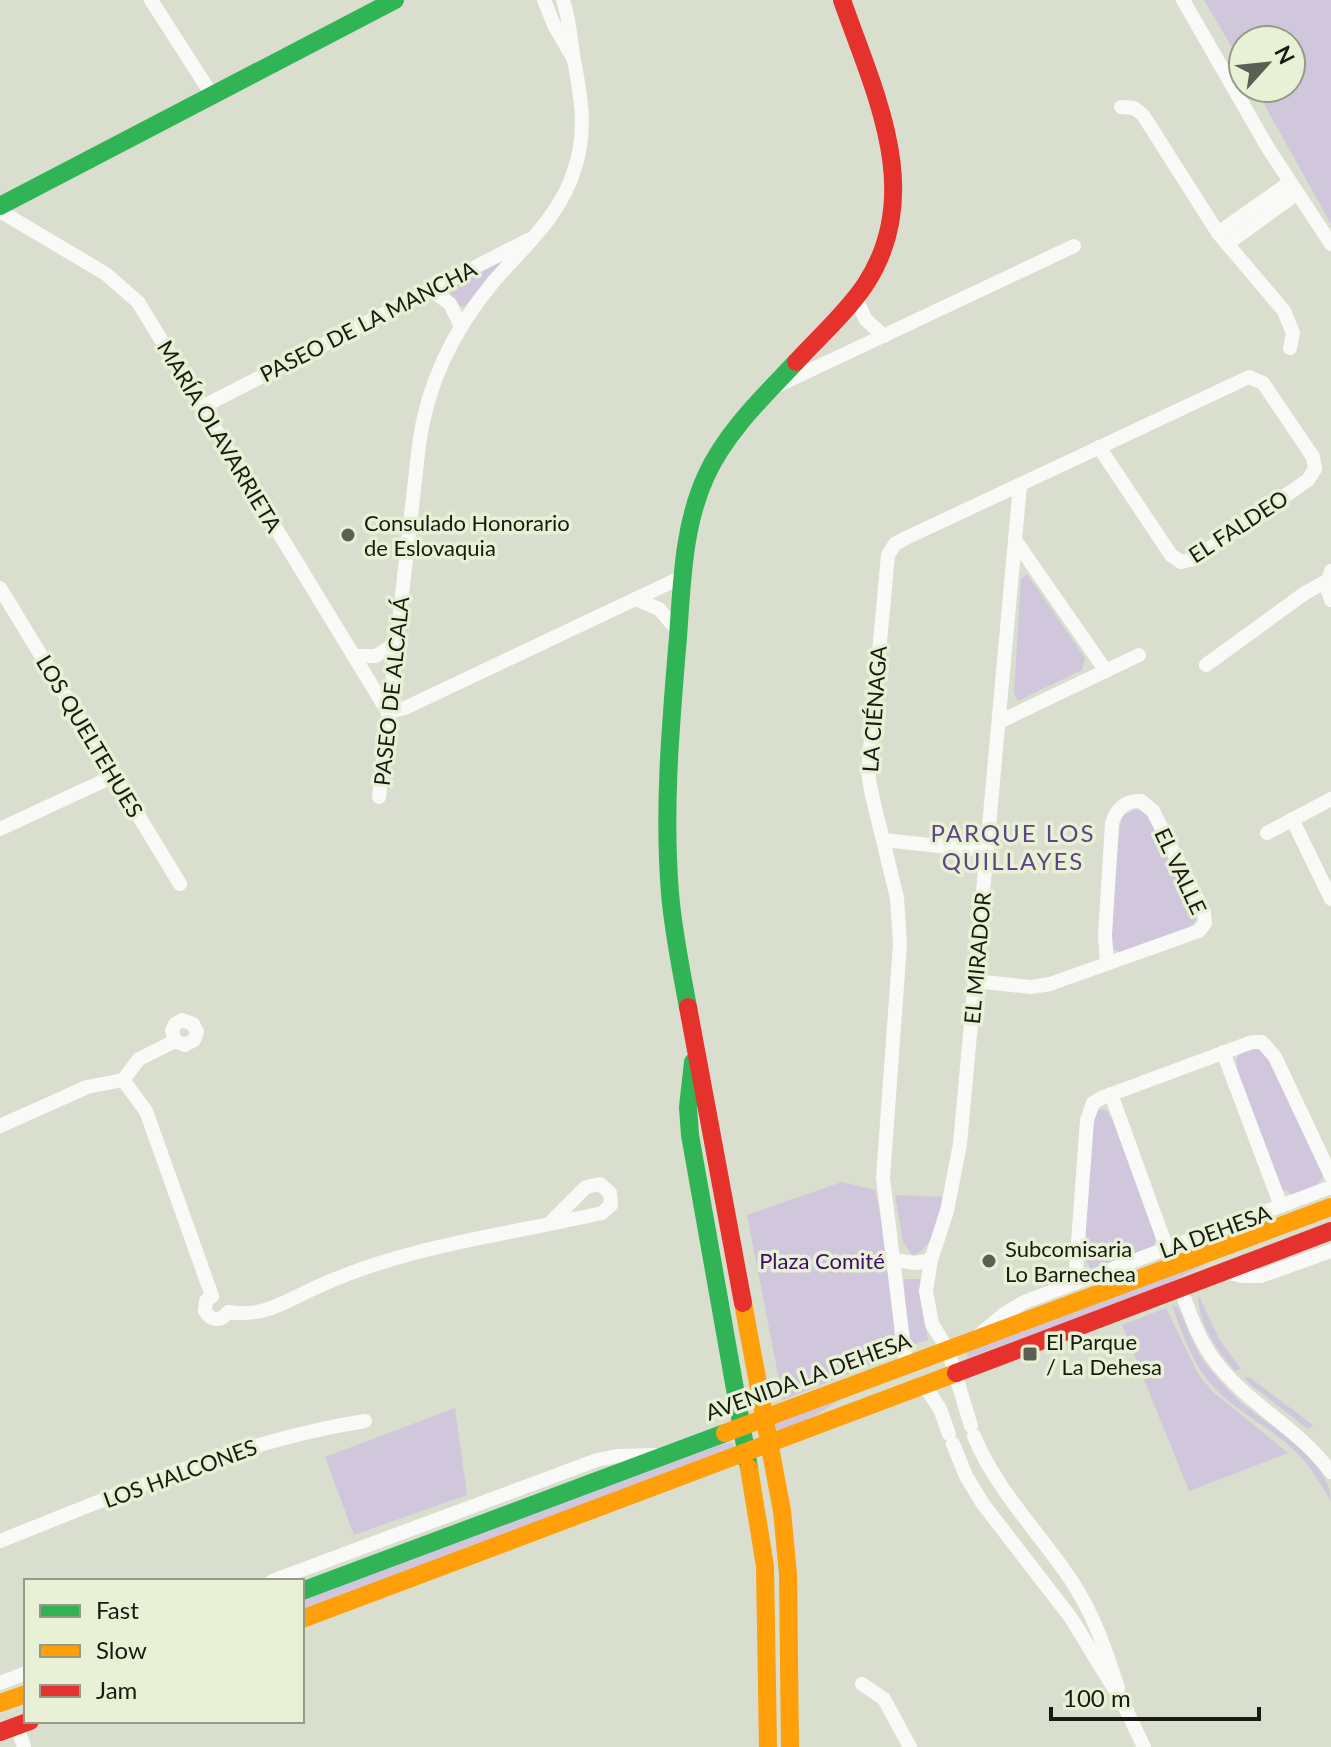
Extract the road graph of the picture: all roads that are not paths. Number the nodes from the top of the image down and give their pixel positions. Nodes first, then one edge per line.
1 (151, 0) edge
2 (544, 0) edge
3 (563, 0) edge
4 (842, 0) edge
5 (1183, 0) edge
6 (397, 1) edge
7 (574, 58) junction
8 (212, 95) junction
9 (1121, 107) dead end
10 (1293, 188) junction
11 (0, 208) edge
12 (535, 236) junction
13 (1222, 239) junction
14 (1331, 244) edge
15 (1074, 246) dead end
16 (430, 289) junction
17 (855, 297) junction
18 (461, 326) junction
19 (884, 336) junction
20 (1290, 348) dead end
21 (1254, 377) joint
22 (771, 389) junction
23 (202, 407) junction
24 (1099, 447) junction
25 (1020, 485) junction
26 (1015, 540) junction
27 (684, 576) junction
28 (1329, 576) edge
29 (0, 588) edge
30 (636, 599) junction
31 (1331, 600) edge
32 (678, 631) junction
33 (396, 643) junction
34 (1139, 655) dead end
35 (354, 656) junction
36 (1206, 665) dead end
37 (1106, 671) junction
38 (388, 712) junction
39 (999, 722) junction
40 (114, 776) junction
41 (379, 797) dead end
42 (1331, 799) edge
43 (1292, 819) junction
44 (0, 829) edge
45 (1267, 833) dead end
46 (883, 840) junction
47 (986, 851) junction
48 (180, 884) dead end
49 (1331, 899) edge
50 (1107, 963) junction
51 (974, 981) junction
52 (694, 1035) junction
53 (175, 1041) dead end
54 (1223, 1052) junction
55 (123, 1080) junction
56 (1111, 1094) junction
57 (0, 1126) edge
58 (1331, 1176) edge
59 (1331, 1187) edge
60 (1281, 1206) junction
61 (1331, 1207) edge
62 (551, 1222) dead end
63 (1331, 1231) edge
64 (1167, 1249) junction
65 (1331, 1251) edge
66 (895, 1260) junction
67 (931, 1260) junction
68 (1222, 1271) junction
69 (1075, 1283) junction
70 (1180, 1287) junction
71 (974, 1340) junction
72 (948, 1350) junction
73 (906, 1365) junction
74 (956, 1372) junction
75 (924, 1385) junction
76 (765, 1417) junction
77 (365, 1421) dead end
78 (742, 1425) junction
79 (771, 1444) junction
80 (747, 1453) junction
81 (664, 1455) junction
82 (1331, 1472) edge
83 (515, 1490) junction
84 (522, 1509) junction
85 (1034, 1530) junction
86 (0, 1541) edge
87 (1016, 1546) junction
88 (300, 1571) junction
89 (278, 1579) edge
90 (302, 1579) edge
91 (304, 1590) edge
92 (304, 1618) edge
93 (24, 1674) edge
94 (0, 1683) edge
95 (862, 1684) dead end
96 (24, 1695) edge
97 (0, 1703) edge
98 (1123, 1703) junction
99 (16, 1726) edge
100 (0, 1740) edge
101 (3, 1747) edge
102 (24, 1747) edge
103 (768, 1747) edge
104 (790, 1747) edge
105 (910, 1747) edge
106 (1144, 1747) edge

1 - 8 street
2 - 7 street, PASEO DE ALCALÁ
3 - 7 street, PASEO DE ALCALÁ
4 - 17 street
5 - 10 street
6 - 8 street
7 - 12 street, PASEO DE ALCALÁ
8 - 11 street
9 - 13 street
10 - 13 street
10 - 14 street
11 - 23 street, MARÍA OLAVARRIETA
12 - 16 street, PASEO DE LA MANCHA
12 - 18 street, PASEO DE ALCALÁ
13 - 20 street
15 - 19 street
16 - 18 street
16 - 23 street, PASEO DE LA MANCHA
17 - 19 street
17 - 22 street
18 - 33 street, PASEO DE ALCALÁ
19 - 22 street
21 - 24 street, LA CIÉNAGA
21 - 24 street, EL FALDEO
22 - 27 street
23 - 35 street, MARÍA OLAVARRIETA
24 - 25 street, LA CIÉNAGA
25 - 26 street, EL MIRADOR
25 - 46 street, LA CIÉNAGA
26 - 37 street
26 - 39 street, EL MIRADOR
27 - 30 street
27 - 32 street
28 - 31 street
28 - 36 street
29 - 40 street, LOS QUELTEHUES
30 - 32 street
30 - 38 street
32 - 52 street
33 - 35 street
33 - 38 street, PASEO DE ALCALÁ
34 - 37 street
35 - 38 street, MARÍA OLAVARRIETA
37 - 39 street
38 - 41 street, PASEO DE ALCALÁ
39 - 47 street, EL MIRADOR
40 - 44 street
40 - 48 street, LOS QUELTEHUES
42 - 43 street
43 - 45 street
43 - 49 street
46 - 47 street
46 - 66 street, LA CIÉNAGA
47 - 51 street, EL MIRADOR
50 - 50 street, EL VALLE
50 - 51 street, EL VALLE
51 - 67 street, EL MIRADOR
52 - 76 street
52 - 78 street
53 - 55 street
54 - 56 street
54 - 58 street
54 - 60 street
55 - 57 street
55 - 62 street
56 - 64 street
56 - 69 street
59 - 60 street, LA DEHESA
60 - 64 street, LA DEHESA
61 - 71 street, AVENIDA LA DEHESA
63 - 68 street
64 - 69 street, LA DEHESA
65 - 68 street
66 - 67 street
66 - 73 street, LA CIÉNAGA
67 - 72 street, EL MIRADOR
68 - 70 street
69 - 71 street, LA DEHESA
70 - 74 street
70 - 82 street
71 - 72 street, AVENIDA LA DEHESA
72 - 73 street, AVENIDA LA DEHESA
72 - 74 street, EL MIRADOR
73 - 76 street, AVENIDA LA DEHESA
74 - 75 street
74 - 85 street, EL MIRADOR
75 - 79 street
75 - 87 street
76 - 78 street, AVENIDA LA DEHESA
76 - 79 street
77 - 86 street, LOS HALCONES
78 - 80 street
78 - 81 street, AVENIDA LA DEHESA
79 - 80 street
79 - 104 street
80 - 92 street
80 - 103 street
81 - 83 street
81 - 84 street, AVENIDA LA DEHESA
83 - 84 street
83 - 88 street
84 - 91 street, AVENIDA LA DEHESA
85 - 87 street
85 - 98 street, EL MIRADOR
87 - 98 street
88 - 89 street
88 - 90 street
93 - 94 street
95 - 105 street
96 - 97 street
98 - 106 street
99 - 102 street
100 - 101 street

